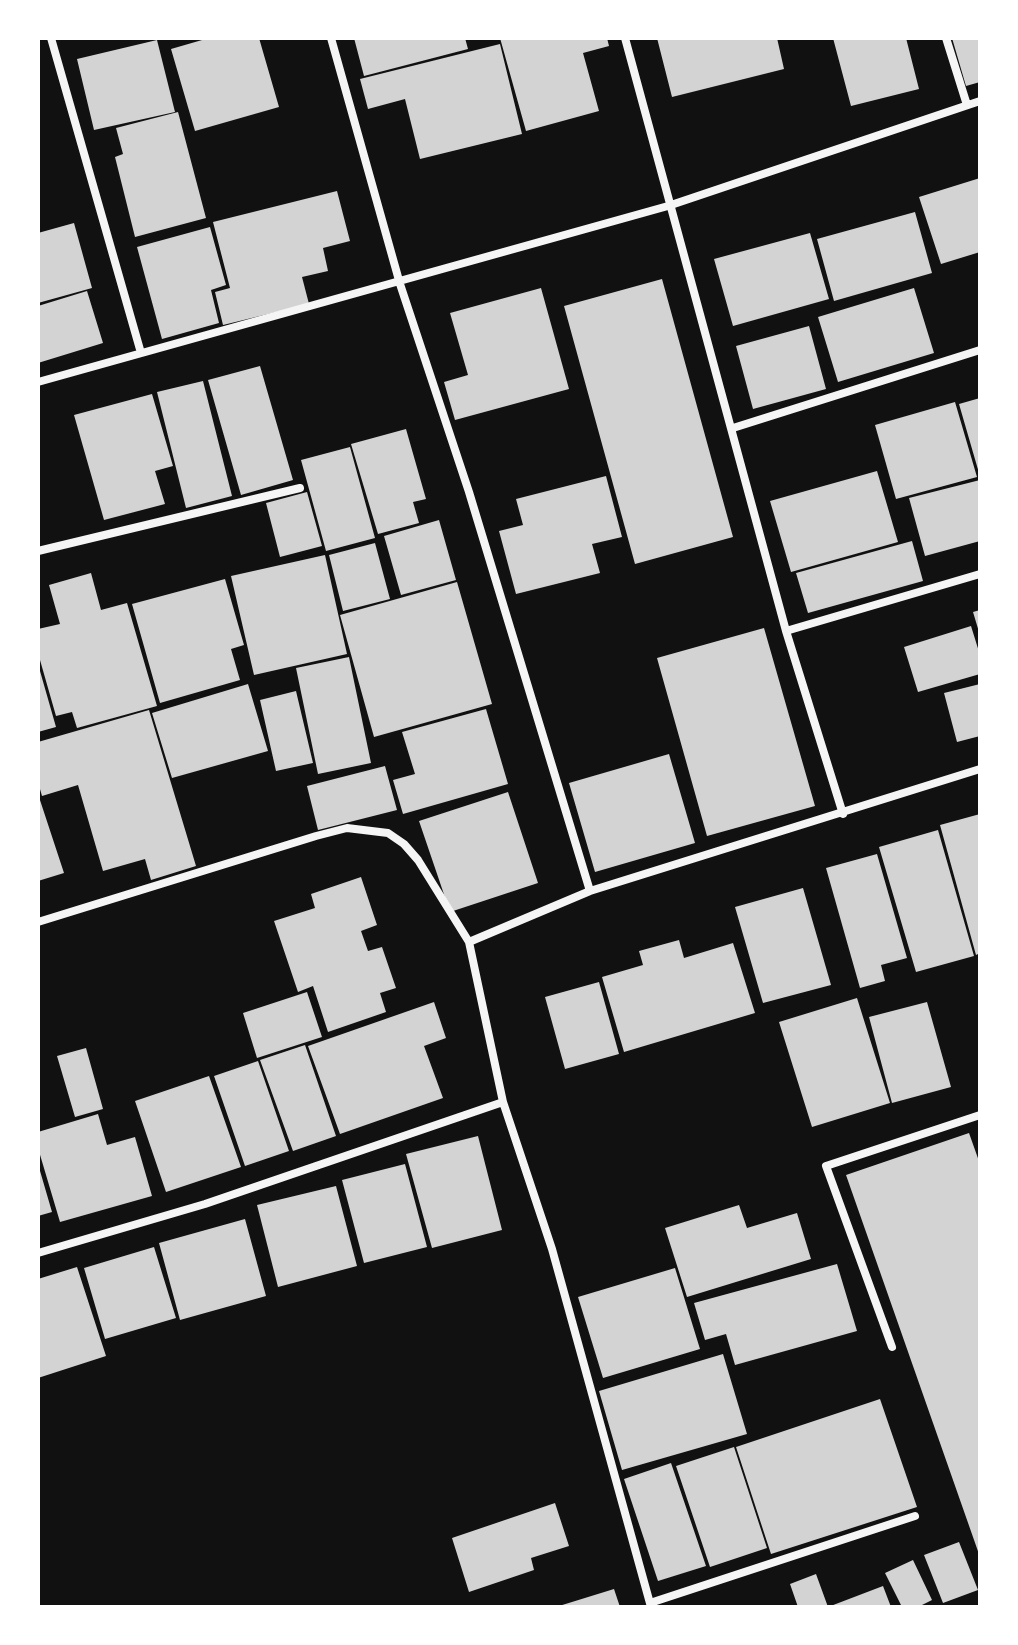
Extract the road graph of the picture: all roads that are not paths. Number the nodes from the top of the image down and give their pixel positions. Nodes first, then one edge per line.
1 (51, 38) edge
2 (331, 38) edge
3 (625, 38) edge
4 (946, 38) edge
5 (980, 101) edge
6 (967, 105) junction
7 (668, 206) junction
8 (400, 284) junction
9 (980, 350) edge
10 (141, 353) junction
11 (38, 382) edge
12 (733, 428) junction
13 (300, 488) dead end
14 (38, 551) edge
15 (980, 574) edge
16 (786, 631) junction
17 (980, 769) edge
18 (843, 814) junction
19 (590, 891) junction
20 (38, 922) edge
21 (469, 942) junction
22 (503, 1102) junction
23 (980, 1115) edge
24 (38, 1253) edge
25 (892, 1347) dead end
26 (915, 1516) dead end
27 (650, 1605) edge

1 - 10 street
2 - 8 street
3 - 7 street
4 - 6 street
5 - 6 street
6 - 7 street
7 - 8 street
7 - 12 street
8 - 10 street
8 - 19 street
9 - 12 street
10 - 11 street
12 - 16 street
13 - 14 street
15 - 16 street
16 - 18 street
17 - 18 street
18 - 19 street
19 - 21 street
20 - 21 street
21 - 22 street
22 - 24 street
22 - 27 street
23 - 25 street
26 - 27 street

